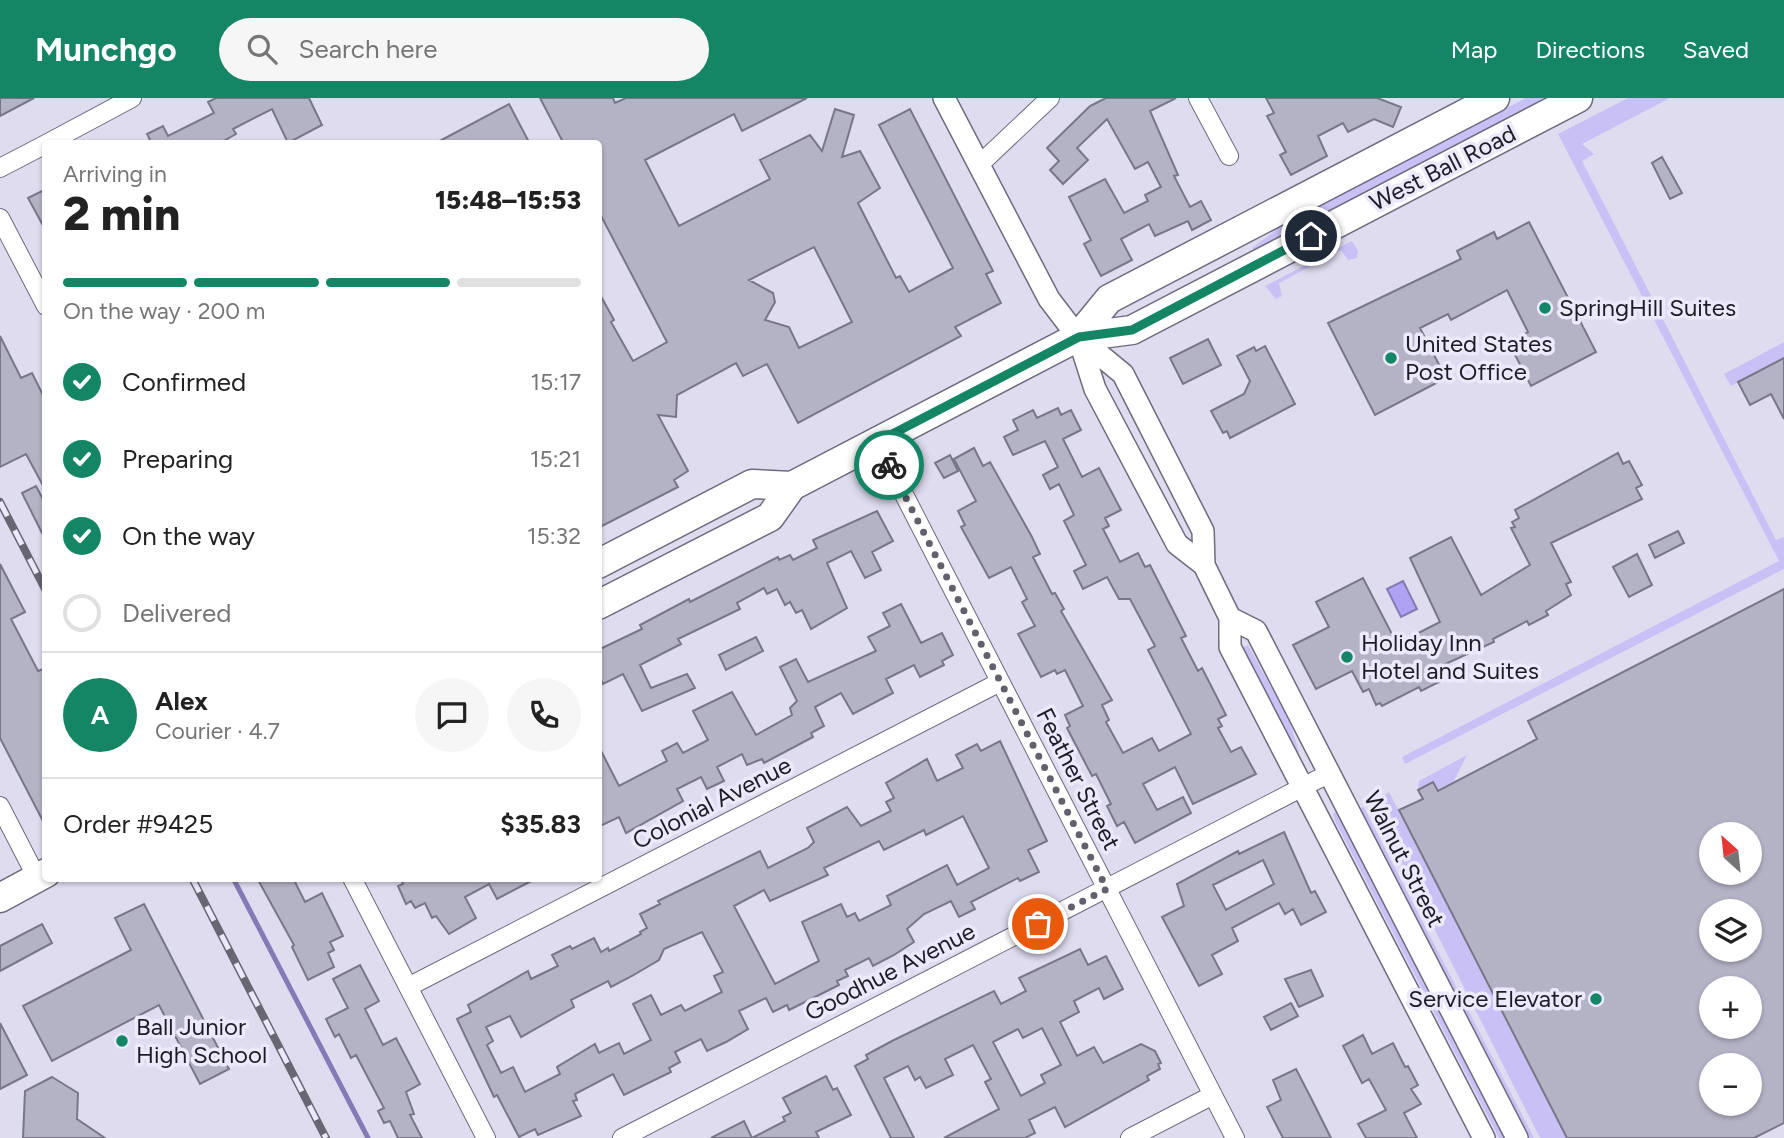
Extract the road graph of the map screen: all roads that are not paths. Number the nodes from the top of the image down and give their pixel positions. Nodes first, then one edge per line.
1 (132, 98) edge
2 (944, 98) edge
3 (1050, 98) edge
4 (1198, 98) edge
5 (1495, 98) edge
6 (1578, 98) edge
7 (53, 140) edge
8 (42, 146) edge
9 (1229, 156) dead end
10 (979, 165) junction
11 (0, 168) edge
12 (0, 218) edge
13 (42, 298) edge
14 (1079, 337) junction
15 (877, 442) junction
16 (792, 486) junction
17 (602, 562) edge
18 (1204, 565) junction
19 (602, 603) edge
20 (1230, 618) junction
21 (1000, 682) junction
22 (1330, 773) junction
23 (1303, 788) junction
24 (0, 806) edge
25 (41, 875) edge
26 (354, 882) edge
27 (1107, 889) junction
28 (0, 898) edge
29 (408, 987) junction
30 (1213, 1096) junction
31 (486, 1138) edge
32 (622, 1138) edge
33 (1130, 1138) edge
34 (1235, 1138) edge
35 (1484, 1138) edge
36 (1517, 1138) edge

1 - 7 street
2 - 10 street
3 - 10 street
4 - 9 street
5 - 14 main road, West Ball Road
6 - 14 main road, West Ball Road
8 - 11 street
10 - 14 street
12 - 13 street
14 - 15 main road, West Ball Road
14 - 18 street
14 - 18 street
15 - 16 main road, West Ball Road
15 - 21 street, Feather Street
16 - 17 main road
16 - 19 main road, West Ball Road
18 - 20 street
20 - 22 street, Walnut Street
20 - 23 street
21 - 27 street, Feather Street
21 - 29 street, Colonial Avenue
22 - 23 street, Goodhue Avenue
22 - 36 street, Walnut Street
23 - 27 street, Goodhue Avenue
23 - 35 street
24 - 25 street
25 - 28 main road
26 - 29 street
27 - 30 street, Feather Street
27 - 32 street, Goodhue Avenue
29 - 31 street
30 - 33 street
30 - 34 street, Feather Street

